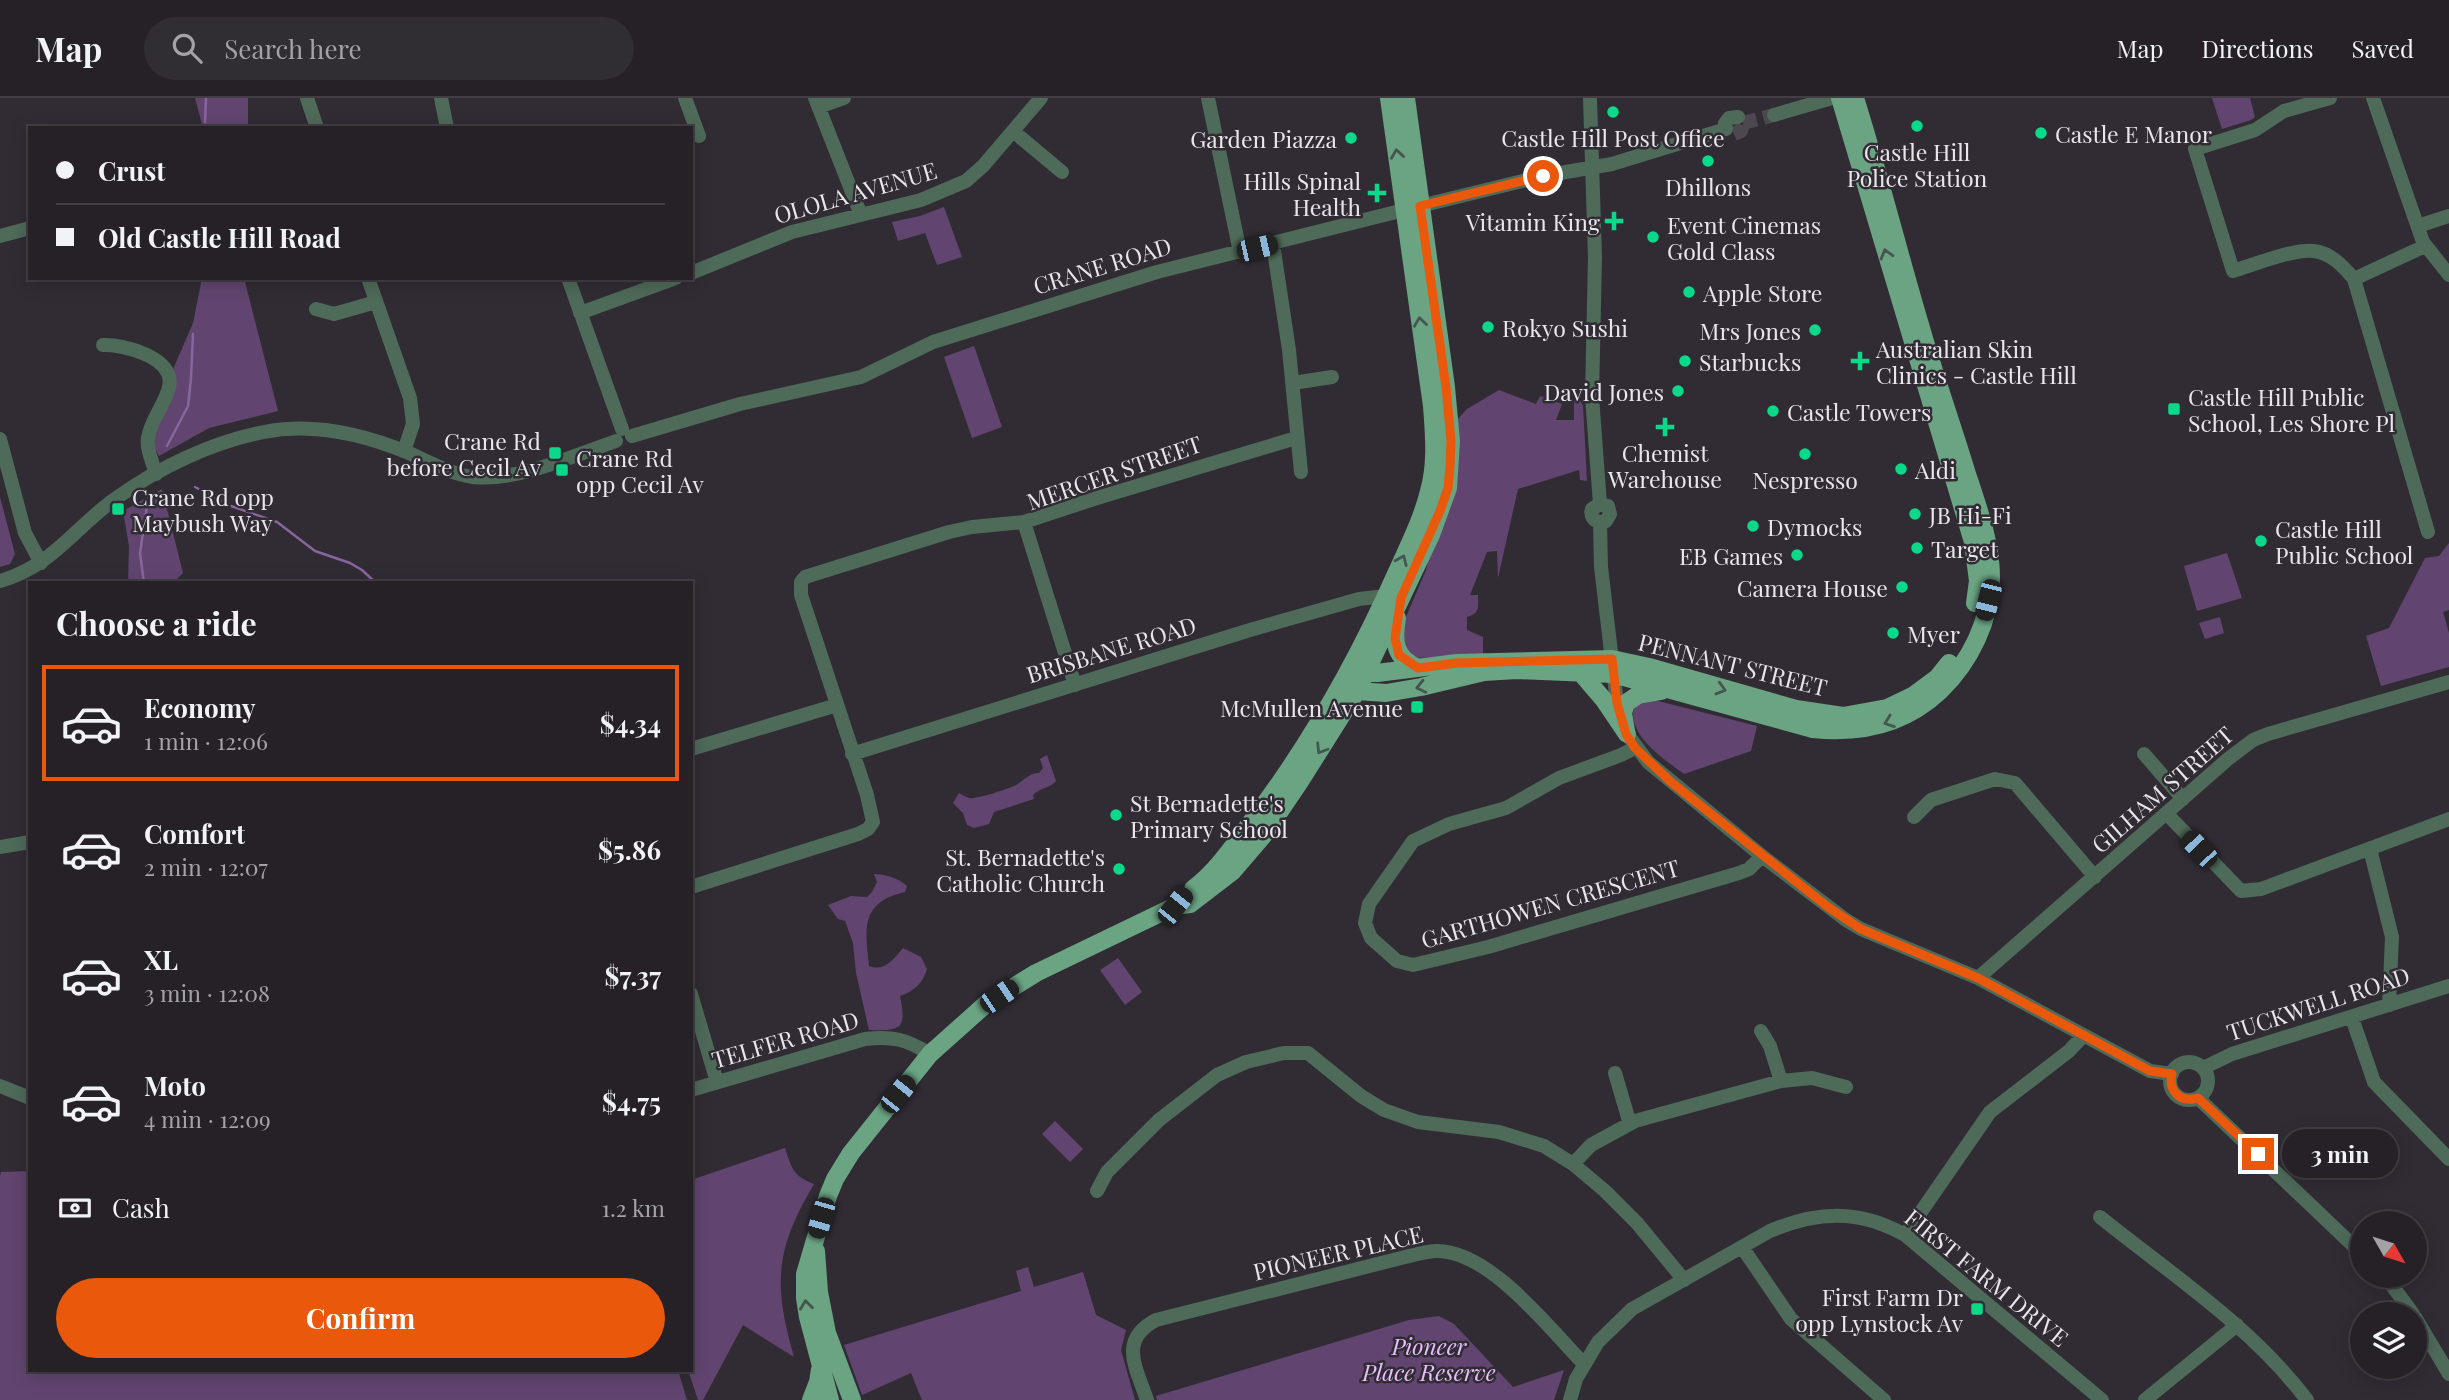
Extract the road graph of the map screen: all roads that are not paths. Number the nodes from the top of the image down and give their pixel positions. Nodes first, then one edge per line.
1 (306, 98) edge
2 (441, 98) edge
3 (685, 98) edge
4 (844, 98) edge
5 (1041, 98) edge
6 (1208, 98) edge
7 (1389, 98) edge
8 (1405, 98) edge
9 (1590, 98) edge
10 (1832, 98) edge
11 (1840, 98) edge
12 (1855, 98) edge
13 (2330, 98) edge
14 (2373, 98) edge
15 (817, 103) edge
16 (1774, 115) tunnel mouth
17 (1738, 117) tunnel mouth
18 (316, 126) edge
19 (446, 126) edge
20 (1013, 131) junction
21 (699, 136) dead end
22 (1593, 167) junction
23 (1062, 172) dead end
24 (1412, 208) junction
25 (861, 215) junction
26 (2449, 216) edge
27 (2418, 226) junction
28 (28, 229) edge
29 (0, 236) edge
30 (1273, 244) junction
31 (2425, 246) junction
32 (1240, 252) junction
33 (693, 271) edge
34 (2449, 275) edge
35 (2354, 279) junction
36 (369, 280) edge
37 (569, 280) edge
38 (671, 280) edge
39 (376, 302) junction
40 (316, 309) dead end
41 (580, 313) junction
42 (103, 345) dead end
43 (1332, 377) dead end
44 (1293, 383) junction
45 (1438, 388) junction
46 (623, 435) junction
47 (1296, 438) junction
48 (0, 439) edge
49 (404, 451) junction
50 (1301, 472) dead end
51 (156, 474) junction
52 (1024, 522) junction
53 (2428, 532) dead end
54 (41, 563) junction
55 (0, 581) edge
56 (1393, 597) junction
57 (1612, 667) junction
58 (1418, 668) junction
59 (1359, 669) junction
60 (1580, 672) junction
61 (2449, 682) edge
62 (1075, 685) junction
63 (1350, 687) junction
64 (1668, 690) junction
65 (837, 705) junction
66 (1631, 741) junction
67 (693, 749) edge
68 (852, 754) junction
69 (2144, 754) dead end
70 (2183, 799) junction
71 (2167, 814) junction
72 (1914, 817) dead end
73 (2449, 819) edge
74 (28, 842) edge
75 (0, 847) edge
76 (2370, 849) junction
77 (1762, 856) junction
78 (2095, 877) junction
79 (693, 886) edge
80 (1978, 978) junction
81 (2449, 986) edge
82 (693, 1001) edge
83 (2389, 1005) junction
84 (2352, 1018) junction
85 (1761, 1031) dead end
86 (2083, 1036) junction
87 (930, 1054) junction
88 (2203, 1068) junction
89 (1615, 1073) dead end
90 (2172, 1074) junction
91 (1781, 1081) junction
92 (717, 1082) junction
93 (0, 1086) edge
94 (1846, 1087) dead end
95 (693, 1089) edge
96 (28, 1097) edge
97 (2198, 1098) junction
98 (1630, 1124) junction
99 (2449, 1158) edge
100 (1573, 1164) junction
101 (1097, 1191) dead end
102 (2100, 1217) dead end
103 (1905, 1235) junction
104 (815, 1240) junction
105 (2350, 1243) edge
106 (1742, 1247) junction
107 (1684, 1280) junction
108 (2236, 1325) junction
109 (2427, 1338) edge
110 (1584, 1364) junction
111 (820, 1369) junction
112 (2449, 1374) edge
113 (811, 1400) edge
114 (830, 1400) edge
115 (852, 1400) edge
116 (1147, 1400) edge
117 (1570, 1400) edge
118 (1884, 1400) edge
119 (2102, 1400) edge
120 (2144, 1400) edge
121 (2307, 1400) edge

1 - 18 street
2 - 19 street
3 - 21 street
4 - 15 street
5 - 20 street, OLOLA AVENUE
6 - 32 street
24 -> 7 main road
8 - 24 main road
9 - 22 street
10 - 16 street
57 -> 11 main road, PENNANT STREET
12 -> 64 main road, PENNANT STREET
13 - 35 street
14 - 27 street
15 - 25 street
17 - 22 street, CRANE ROAD
20 - 23 street
20 - 25 street, OLOLA AVENUE
22 - 24 street, CRANE ROAD
22 - 57 street
24 - 30 street, CRANE ROAD
24 - 45 main road
25 - 33 street, OLOLA AVENUE
26 - 27 street
27 - 31 street
28 - 29 street
30 - 32 street, CRANE ROAD
30 - 44 street
31 - 34 street
31 - 35 street
32 - 46 street, CRANE ROAD
35 - 53 street
36 - 39 street
37 - 41 street
38 - 41 street
39 - 40 street
39 - 49 street
41 - 46 street
42 - 51 street
43 - 44 street
44 - 47 street
56 -> 45 main road
45 - 56 main road
46 - 49 street, CRANE ROAD
47 - 50 street
47 - 52 street, MERCER STREET
48 - 54 street
49 - 51 street, CRANE ROAD
51 - 54 street, CRANE ROAD
52 - 62 street, MERCER STREET
52 - 65 street
54 - 55 street, CRANE ROAD
56 - 58 main road
56 - 59 main road
56 - 62 street, BRISBANE ROAD
57 - 58 main road
57 - 60 main road
57 - 64 main road, PENNANT STREET
57 - 66 street
58 - 59 main road
59 - 63 main road
60 -> 63 main road
60 - 66 main road
61 - 70 street, GILHAM STREET
62 - 68 street, BRISBANE ROAD
63 - 87 main road
64 - 66 main road
65 - 67 street
65 - 68 street
66 - 77 street
66 - 77 street, GARTHOWEN CRESCENT
68 - 79 street
69 - 70 street
70 - 71 street, GILHAM STREET
71 - 76 street
71 - 78 street, GILHAM STREET
72 - 78 street
73 - 76 street
74 - 75 street
76 - 83 street
77 - 80 street
78 - 80 street, GILHAM STREET
80 - 86 street
81 - 83 street, TUCKWELL ROAD
82 - 92 street
83 - 84 street, TUCKWELL ROAD
84 - 88 street, TUCKWELL ROAD
84 - 99 street
85 - 91 street
86 - 90 street
86 - 103 street
87 - 92 street, TELFER ROAD
87 - 104 main road
88 - 90 street
88 - 97 street
89 - 98 street
90 - 97 street
91 - 94 street
91 - 98 street
92 - 95 street, TELFER ROAD
93 - 96 street
97 - 105 street
98 - 100 street
100 - 101 street
100 - 107 street
102 - 108 street
103 - 106 street, FIRST FARM DRIVE
103 - 119 street, FIRST FARM DRIVE
111 -> 104 main road
104 - 115 main road
106 - 107 street, FIRST FARM DRIVE
106 - 118 street
107 - 110 street, FIRST FARM DRIVE
108 - 120 street
108 - 121 street
109 - 112 street
110 - 116 street, PIONEER PLACE
110 - 117 street, FIRST FARM DRIVE
111 - 113 main road
111 - 114 main road

